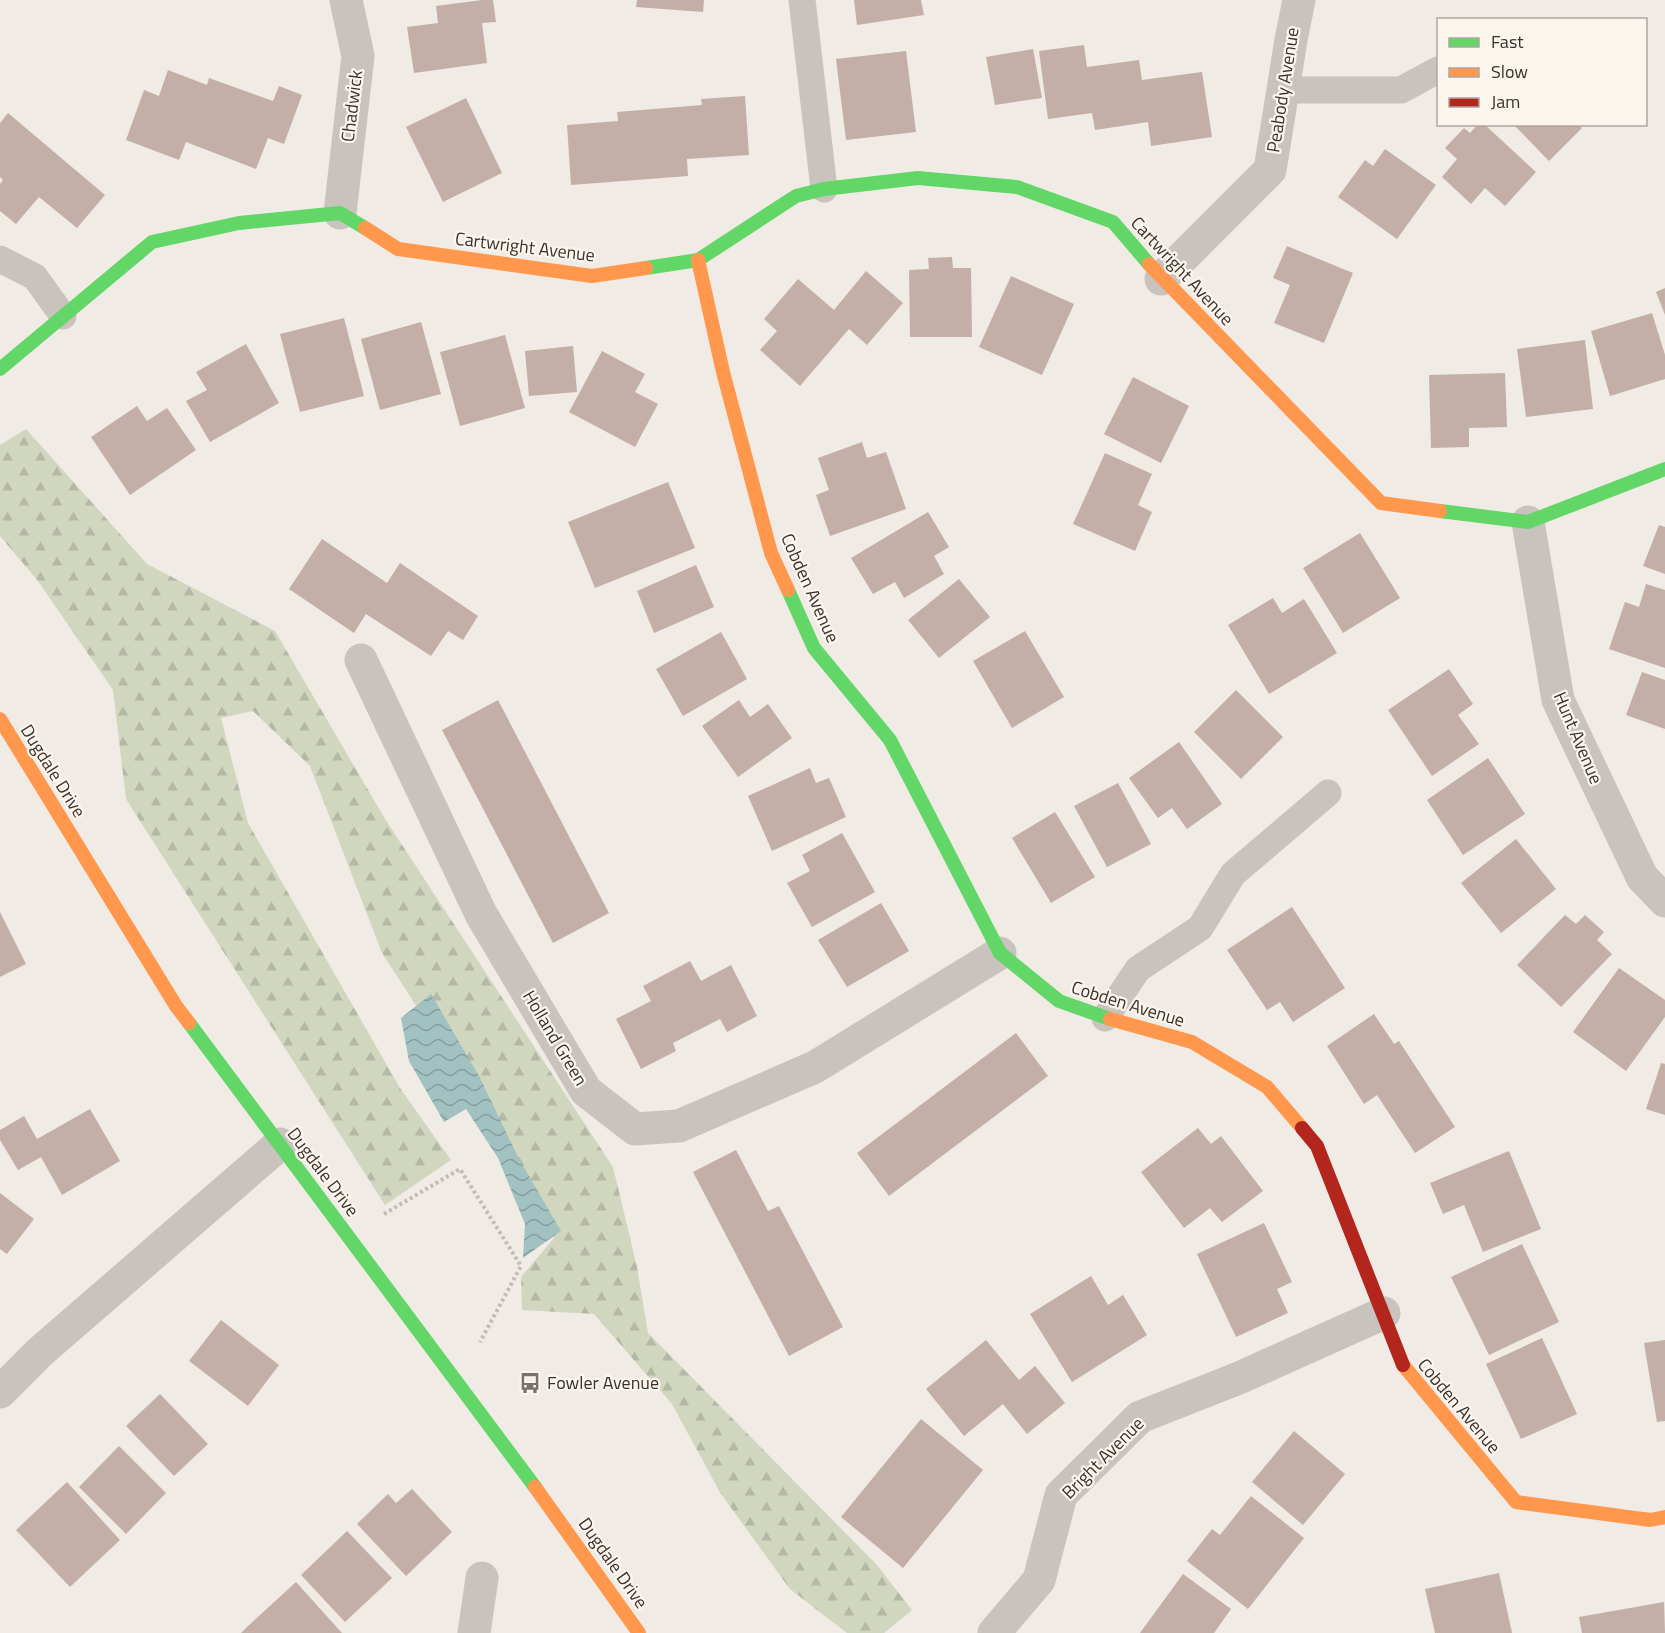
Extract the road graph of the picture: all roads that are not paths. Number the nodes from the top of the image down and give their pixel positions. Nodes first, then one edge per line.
1 (346, 0) edge
2 (802, 0) edge
3 (1299, 0) edge
4 (1437, 71) edge
5 (1284, 90) junction
6 (824, 189) junction
7 (340, 213) junction
8 (0, 259) edge
9 (698, 260) junction
10 (1161, 279) junction
11 (63, 316) junction
12 (0, 369) edge
13 (1665, 469) edge
14 (1528, 522) junction
15 (361, 660) dead end
16 (0, 719) edge
17 (1328, 793) dead end
18 (1665, 901) edge
19 (1000, 953) junction
20 (1105, 1018) junction
21 (280, 1144) junction
22 (1384, 1313) junction
23 (1, 1390) edge
24 (1665, 1517) edge
25 (482, 1578) dead end
26 (474, 1633) edge
27 (639, 1633) edge
28 (994, 1633) edge

1 - 7 street, Chadwick
2 - 6 lane
3 - 5 street, Peabody Avenue
4 - 5 lane
5 - 10 street, Peabody Avenue
6 - 9 street, Cartwright Avenue
6 - 10 street, Cartwright Avenue
7 - 9 street, Cartwright Avenue
7 - 11 street
8 - 11 lane
9 - 19 street, Cobden Avenue
10 - 14 street, Cartwright Avenue
11 - 12 street
13 - 14 street, Cartwright Avenue
14 - 18 street, Hunt Avenue
15 - 19 street, Holland Green
16 - 21 street, Dugdale Drive
17 - 20 lane
19 - 20 street, Cobden Avenue
20 - 22 street, Cobden Avenue
21 - 23 street
21 - 27 street, Dugdale Drive
22 - 24 street, Cobden Avenue
22 - 28 street, Bright Avenue
25 - 26 street

